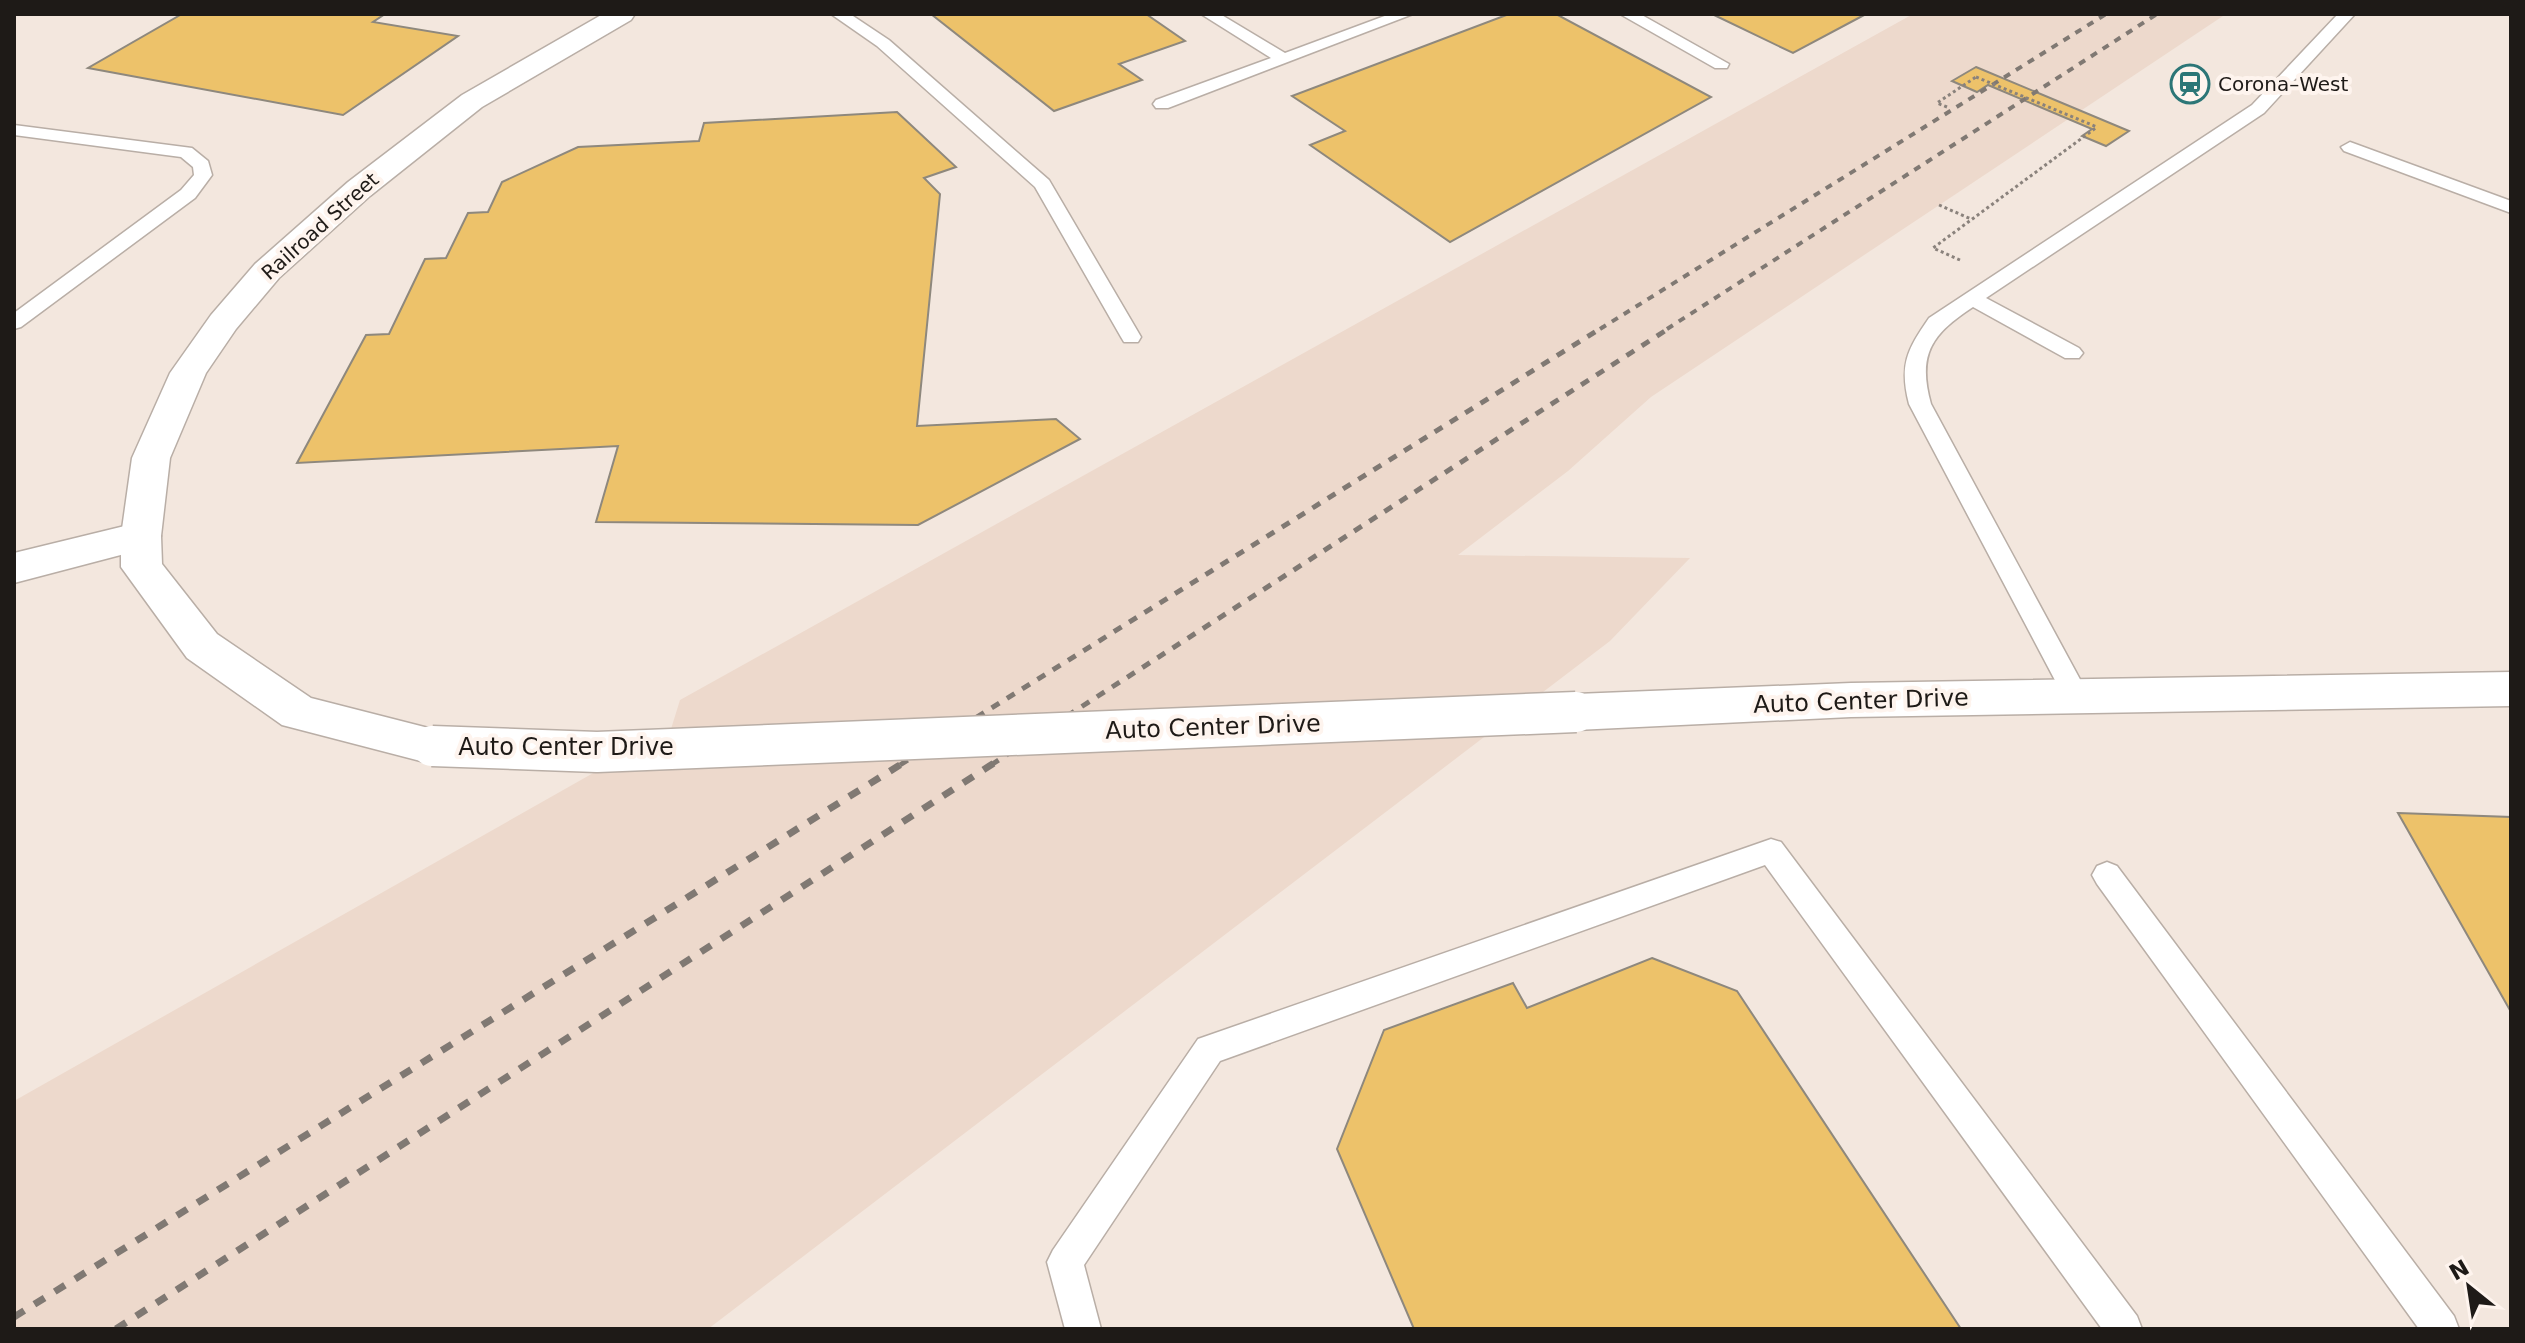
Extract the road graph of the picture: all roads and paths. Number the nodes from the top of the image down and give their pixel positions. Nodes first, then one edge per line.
1 (622, 14) edge
2 (839, 14) edge
3 (1209, 14) edge
4 (1405, 14) edge
5 (1628, 14) edge
6 (2347, 14) edge
7 (1284, 59) junction
8 (1721, 64) dead end
9 (1162, 104) dead end
10 (1947, 107) dead end
11 (14, 130) edge
12 (2350, 147) dead end
13 (1939, 205) dead end
14 (2511, 207) edge
15 (1971, 219) junction
16 (1968, 264) dead end
17 (1972, 298) junction
18 (14, 323) edge
19 (1131, 337) dead end
20 (2072, 353) dead end
21 (141, 536) junction
22 (14, 568) edge
23 (2511, 689) edge
24 (2076, 696) junction
25 (2107, 875) dead end
26 (1083, 1329) edge
27 (2124, 1329) edge
28 (2441, 1329) edge

1 - 21 main road, Railroad Street
2 - 19 lane
3 - 7 lane
4 - 7 lane
5 - 8 lane
6 - 17 lane
7 - 9 lane
10 - 15 path, bridge
11 - 18 lane
12 - 14 lane
13 - 15 path
15 - 16 path
17 - 20 lane
17 - 24 lane
21 - 22 main road
21 - 24 main road, Auto Center Drive, bridge
23 - 24 main road, Auto Center Drive
25 - 28 lane
26 - 27 lane

